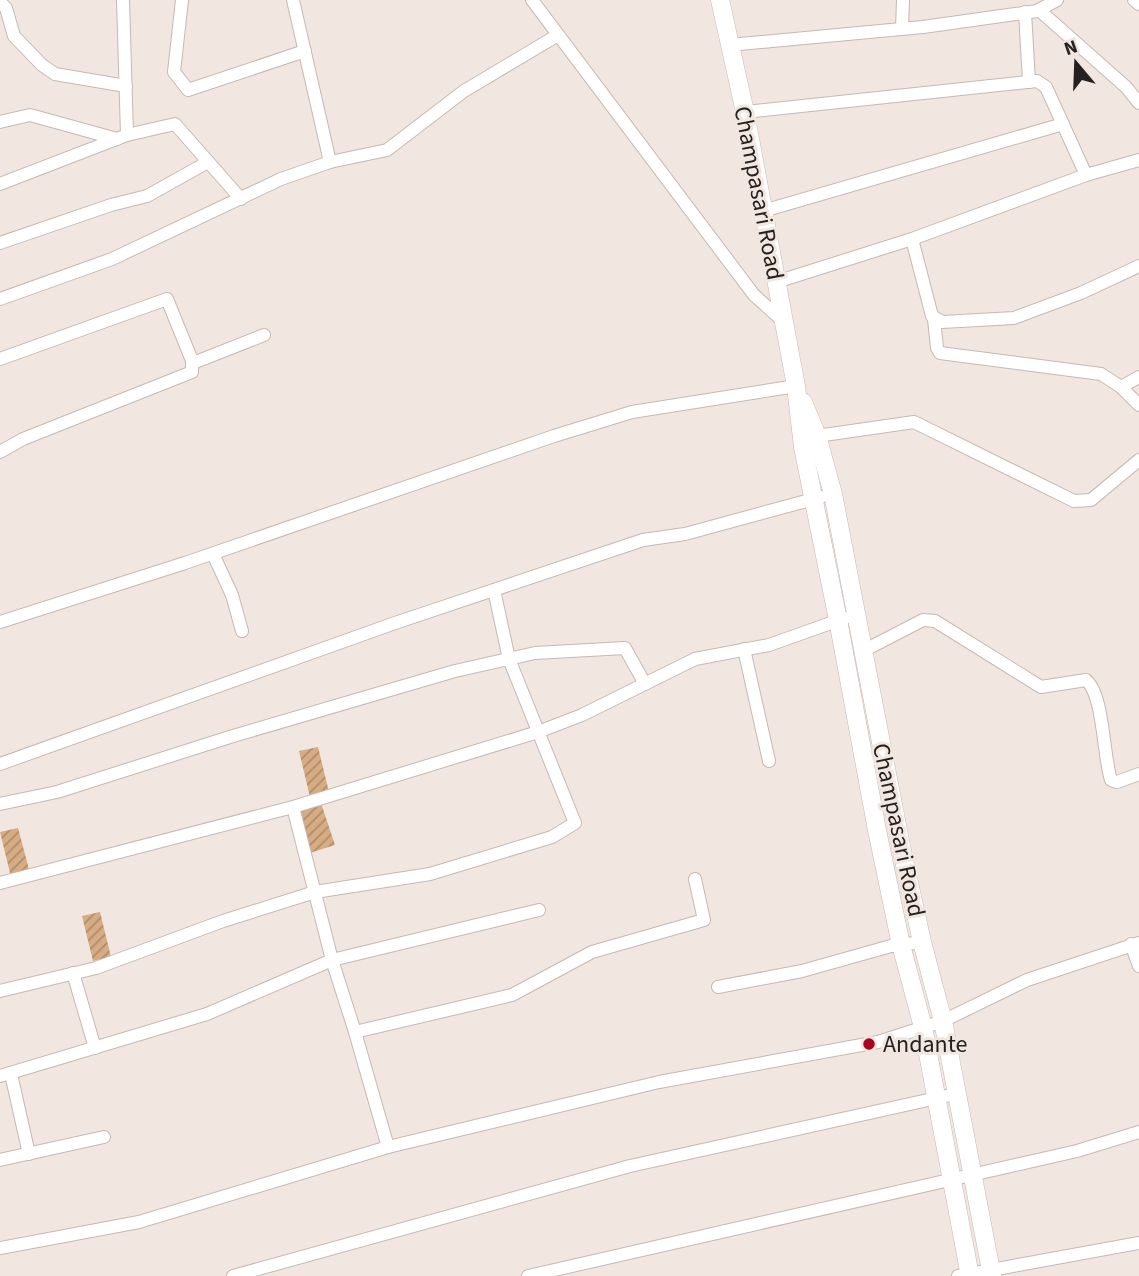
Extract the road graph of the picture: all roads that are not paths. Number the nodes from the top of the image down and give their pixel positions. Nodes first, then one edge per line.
1 (123, 0) edge
2 (182, 0) edge
3 (293, 0) edge
4 (532, 0) edge
5 (720, 0) edge
6 (903, 0) edge
7 (1057, 0) edge
8 (1134, 0) edge
9 (1139, 5) edge
10 (5, 6) edge
11 (1039, 10) junction
12 (1026, 12) junction
13 (902, 29) junction
14 (558, 35) junction
15 (729, 45) junction
16 (305, 51) junction
17 (1030, 82) junction
18 (126, 86) junction
19 (1139, 103) edge
20 (745, 112) junction
21 (0, 122) edge
22 (1063, 124) junction
23 (122, 137) junction
24 (1139, 160) edge
25 (208, 162) junction
26 (330, 162) junction
27 (1086, 176) junction
28 (0, 184) edge
29 (241, 199) junction
30 (763, 212) junction
31 (912, 239) junction
32 (0, 243) edge
33 (1139, 266) edge
34 (776, 282) junction
35 (0, 299) edge
36 (934, 318) junction
37 (785, 323) junction
38 (264, 335) dead end
39 (0, 359) edge
40 (191, 360) junction
41 (1139, 377) edge
42 (796, 386) junction
43 (1121, 387) junction
44 (1139, 405) edge
45 (817, 436) junction
46 (0, 452) edge
47 (1139, 460) edge
48 (833, 494) junction
49 (813, 499) junction
50 (213, 554) junction
51 (494, 590) junction
52 (847, 617) junction
53 (0, 622) edge
54 (242, 631) dead end
55 (744, 649) junction
56 (863, 650) junction
57 (509, 659) junction
58 (645, 684) junction
59 (538, 732) junction
60 (769, 761) dead end
61 (0, 764) edge
62 (1139, 774) edge
63 (0, 804) edge
64 (292, 807) junction
65 (695, 879) dead end
66 (0, 883) edge
67 (315, 892) junction
68 (539, 910) dead end
69 (922, 942) junction
70 (1135, 944) edge
71 (901, 945) junction
72 (332, 960) junction
73 (1139, 966) edge
74 (73, 974) junction
75 (718, 987) dead end
76 (0, 991) edge
77 (943, 1021) junction
78 (923, 1027) junction
79 (355, 1032) junction
80 (95, 1048) junction
81 (5, 1075) edge
82 (955, 1094) junction
83 (937, 1098) junction
84 (1139, 1132) edge
85 (103, 1137) dead end
86 (388, 1147) junction
87 (29, 1154) junction
88 (0, 1160) edge
89 (971, 1176) junction
90 (952, 1180) junction
91 (1139, 1243) edge
92 (0, 1248) edge
93 (991, 1274) edge
94 (966, 1275) edge
95 (233, 1276) edge
96 (528, 1276) edge

1 - 18 street
2 - 16 street
3 - 16 street
4 - 14 street
5 - 15 main road, Champasari Road
6 - 13 street
7 - 11 street
8 - 9 street
10 - 18 street
11 - 12 street
11 - 19 street
12 - 13 street
12 - 17 street
13 - 15 street
14 - 26 street
14 - 37 street
15 - 20 main road, Champasari Road
16 - 26 street
17 - 20 street
17 - 22 street
18 - 23 street
20 - 30 main road, Champasari Road
21 - 23 street
22 - 27 street
22 - 30 street
23 - 25 street
23 - 28 street
24 - 27 street
25 - 29 street
25 - 32 street
26 - 29 street
27 - 31 street
29 - 35 street
30 - 34 main road, Champasari Road
31 - 34 street
31 - 36 street
33 - 36 street
34 - 37 main road, Champasari Road
36 - 43 street
37 - 42 main road, Champasari Road
38 - 40 street
39 - 40 street
40 - 46 street
41 - 43 street
42 - 45 main road, Champasari Road
42 - 49 main road, Champasari Road
42 - 50 street
43 - 44 street
45 - 47 street
45 - 48 main road, Champasari Road
48 - 49 street
48 - 52 main road, Champasari Road
49 - 51 street
49 - 52 main road, Champasari Road
50 - 53 street
50 - 54 street
51 - 57 street
51 - 61 street
52 - 55 street
52 - 56 main road, Champasari Road
52 - 71 main road, Champasari Road
55 - 58 street
55 - 60 street
56 - 62 street
56 - 69 main road, Champasari Road
57 - 58 street
57 - 59 street
57 - 63 street
58 - 59 street
59 - 64 street
59 - 67 street
64 - 66 street
64 - 67 street
65 - 79 street
67 - 72 street
67 - 74 street
68 - 72 street
69 - 71 street
69 - 77 main road, Champasari Road
70 - 73 street
70 - 77 street
71 - 75 street
71 - 78 main road, Champasari Road
72 - 79 street
72 - 80 street
74 - 76 street
74 - 80 street
77 - 78 street
77 - 82 main road, Champasari Road
78 - 83 main road, Champasari Road
78 - 86 street
79 - 86 street
80 - 81 street
81 - 87 street
82 - 83 street
82 - 89 main road, Champasari Road
83 - 90 main road, Champasari Road
83 - 95 street
84 - 89 street
85 - 87 street
86 - 92 street
87 - 88 street
89 - 90 street
89 - 93 main road, Champasari Road
90 - 94 main road, Champasari Road
90 - 96 street
91 - 93 street
93 - 94 street

